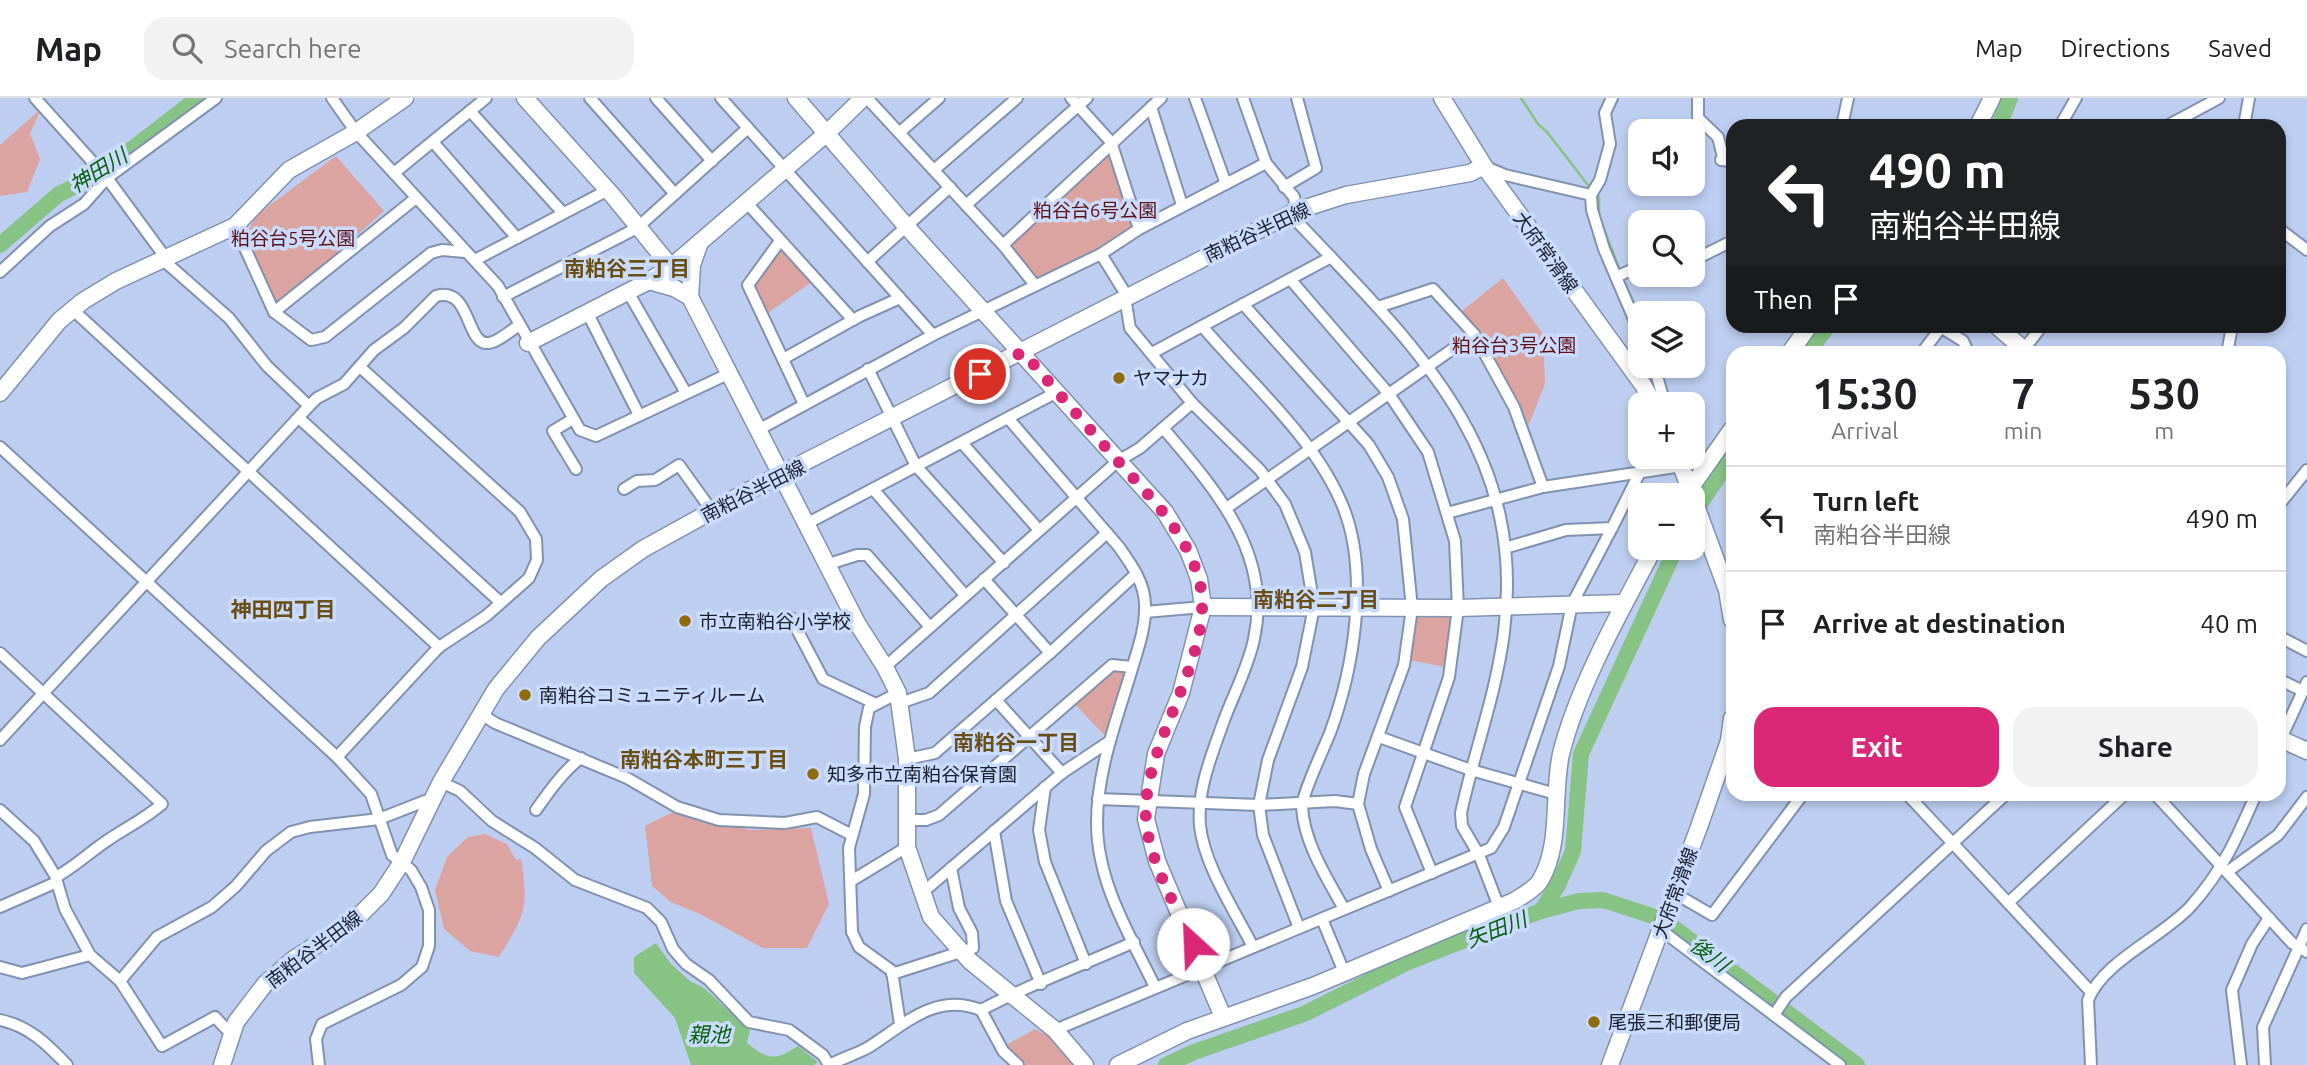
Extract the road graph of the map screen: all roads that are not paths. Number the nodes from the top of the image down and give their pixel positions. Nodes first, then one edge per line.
1 (36, 98) edge
2 (216, 98) edge
3 (332, 98) edge
4 (405, 98) edge
5 (486, 98) edge
6 (525, 98) edge
7 (590, 98) edge
8 (656, 98) edge
9 (722, 98) edge
10 (796, 98) edge
11 (865, 98) edge
12 (939, 98) edge
13 (1017, 98) edge
14 (1161, 98) edge
15 (1195, 98) edge
16 (1243, 98) edge
17 (1297, 98) edge
18 (1442, 98) edge
19 (1612, 98) edge
20 (1698, 98) edge
21 (1848, 98) edge
22 (1992, 98) edge
23 (2076, 98) edge
24 (2219, 98) edge
25 (2249, 98) edge
26 (1079, 101) edge
27 (1151, 107) junction
28 (470, 111) junction
29 (1844, 119) edge
30 (1982, 119) edge
31 (2064, 119) edge
32 (2180, 119) edge
33 (2245, 119) edge
34 (748, 128) junction
35 (356, 132) junction
36 (900, 132) junction
37 (827, 133) junction
38 (433, 142) junction
39 (1111, 142) junction
40 (1726, 160) edge
41 (712, 161) junction
42 (1266, 163) junction
43 (1483, 166) junction
44 (785, 169) junction
45 (934, 170) junction
46 (394, 173) junction
47 (107, 178) junction
48 (1226, 184) junction
49 (950, 187) junction
50 (1284, 187) junction
51 (608, 190) junction
52 (676, 194) junction
53 (1591, 195) junction
54 (416, 198) junction
55 (746, 202) junction
56 (966, 205) junction
57 (1182, 205) junction
58 (1293, 212) junction
59 (564, 213) junction
60 (235, 226) junction
61 (907, 227) junction
62 (637, 228) junction
63 (1139, 229) junction
64 (2286, 234) edge
65 (517, 238) junction
66 (780, 241) junction
67 (700, 242) junction
68 (1726, 244) edge
69 (1003, 245) junction
70 (2307, 250) edge
71 (465, 252) junction
72 (1101, 254) junction
73 (1705, 254) edge
74 (1331, 257) junction
75 (163, 258) junction
76 (475, 260) junction
77 (867, 262) junction
78 (671, 267) junction
79 (0, 272) edge
80 (1628, 272) edge
81 (1616, 277) junction
82 (1290, 279) junction
83 (649, 281) junction
84 (1035, 285) junction
85 (628, 292) junction
86 (1126, 296) junction
87 (503, 297) junction
88 (690, 297) junction
89 (900, 298) junction
90 (1243, 304) junction
91 (1628, 305) edge
92 (1378, 307) junction
93 (72, 309) junction
94 (984, 311) junction
95 (274, 312) junction
96 (587, 313) junction
97 (853, 320) junction
98 (518, 326) junction
99 (1202, 326) junction
100 (1951, 333) edge
101 (2005, 333) edge
102 (1474, 334) junction
103 (933, 335) junction
104 (528, 343) junction
105 (1965, 346) edge
106 (2021, 346) edge
107 (1023, 352) junction
108 (1152, 353) junction
109 (783, 359) junction
110 (1429, 366) junction
111 (360, 367) junction
112 (868, 369) junction
113 (728, 374) junction
114 (1653, 378) edge
115 (1643, 385) junction
116 (1057, 392) junction
117 (1647, 392) edge
118 (0, 393) edge
119 (686, 393) junction
120 (1389, 394) junction
121 (1192, 402) junction
122 (804, 404) junction
123 (309, 406) junction
124 (639, 415) junction
125 (299, 418) junction
126 (893, 418) junction
127 (1008, 418) junction
128 (573, 419) junction
129 (1349, 422) junction
130 (1163, 428) junction
131 (758, 430) junction
132 (1726, 438) edge
133 (962, 444) junction
134 (0, 447) edge
135 (1310, 450) junction
136 (1118, 461) junction
137 (916, 466) junction
138 (576, 469) dead end
139 (1656, 469) edge
140 (2307, 471) edge
141 (249, 472) junction
142 (1639, 474) junction
143 (782, 475) junction
144 (1267, 480) junction
145 (1696, 483) edge
146 (1543, 487) junction
147 (624, 488) dead end
148 (873, 489) junction
149 (1078, 496) junction
150 (2286, 496) edge
151 (1497, 499) junction
152 (1228, 507) junction
153 (712, 511) junction
154 (1447, 513) junction
155 (808, 523) junction
156 (1705, 527) edge
157 (1612, 528) junction
158 (1039, 530) junction
159 (1107, 533) junction
160 (1505, 548) junction
161 (1648, 560) edge
162 (1004, 563) junction
163 (829, 564) junction
164 (1136, 574) junction
165 (984, 579) junction
166 (1726, 579) edge
167 (146, 583) junction
168 (965, 596) junction
169 (500, 602) junction
170 (1625, 603) junction
171 (1506, 604) junction
172 (1572, 604) junction
173 (1203, 607) junction
174 (1257, 607) junction
175 (1314, 607) junction
176 (1354, 607) junction
177 (1412, 608) junction
178 (1458, 608) junction
179 (1145, 612) junction
180 (1016, 615) junction
181 (791, 618) dead end
182 (930, 627) junction
183 (2286, 640) edge
184 (439, 647) junction
185 (2307, 651) edge
186 (0, 653) edge
187 (1050, 653) junction
188 (886, 667) junction
189 (1132, 667) junction
190 (2286, 681) edge
191 (2305, 687) edge
192 (43, 693) junction
193 (899, 698) junction
194 (996, 700) junction
195 (876, 704) junction
196 (2295, 709) junction
197 (480, 713) junction
198 (2307, 713) edge
199 (2286, 727) edge
200 (1027, 736) junction
201 (1379, 737) junction
202 (0, 740) edge
203 (1110, 741) junction
204 (2286, 744) edge
205 (1726, 750) edge
206 (2307, 751) edge
207 (1423, 753) junction
208 (337, 757) junction
209 (581, 758) junction
210 (907, 760) junction
211 (1471, 770) junction
212 (1062, 773) junction
213 (441, 782) junction
214 (1519, 783) junction
215 (1045, 787) junction
216 (1556, 794) junction
217 (2307, 797) edge
218 (1098, 799) junction
219 (1147, 800) junction
220 (1798, 801) edge
221 (1913, 801) edge
222 (1998, 801) edge
223 (2117, 801) edge
224 (2161, 801) edge
225 (2253, 801) edge
226 (430, 802) junction
227 (1302, 802) junction
228 (1200, 803) junction
229 (1358, 804) junction
230 (1259, 805) junction
231 (0, 810) edge
232 (536, 810) dead end
233 (379, 819) junction
234 (907, 820) junction
235 (994, 831) junction
236 (852, 835) junction
237 (1952, 844) junction
238 (906, 847) junction
239 (1479, 855) junction
240 (402, 862) junction
241 (951, 868) junction
242 (2225, 870) junction
243 (1432, 873) junction
244 (56, 880) junction
245 (851, 881) junction
246 (1389, 891) junction
247 (922, 893) junction
248 (1675, 894) junction
249 (2008, 903) junction
250 (0, 907) edge
251 (1499, 907) junction
252 (1344, 909) junction
253 (2269, 918) junction
254 (1322, 919) junction
255 (1299, 928) junction
256 (2307, 929) edge
257 (1661, 930) junction
258 (1133, 942) junction
259 (1253, 947) junction
260 (2303, 950) edge
261 (963, 953) junction
262 (90, 955) junction
263 (1086, 964) junction
264 (0, 967) edge
265 (1204, 968) junction
266 (1344, 972) junction
267 (892, 974) junction
268 (120, 981) junction
269 (1041, 984) junction
270 (1155, 987) junction
271 (2091, 992) junction
272 (1012, 993) junction
273 (981, 1010) junction
274 (1774, 1015) junction
275 (1223, 1017) junction
276 (0, 1020) edge
277 (900, 1024) junction
278 (1055, 1030) junction
279 (231, 1034) junction
280 (67, 1065) edge
281 (222, 1065) edge
282 (318, 1065) edge
283 (830, 1065) edge
284 (1018, 1065) edge
285 (1085, 1065) edge
286 (1118, 1065) edge
287 (1611, 1065) edge
288 (1840, 1065) edge
289 (2091, 1065) edge
290 (2241, 1065) edge
291 (2265, 1065) edge

1 - 47 street
2 - 47 street
3 - 35 street
4 - 35 street
5 - 28 street
6 - 51 street
7 - 52 street
8 - 41 street
9 - 34 street
10 - 37 street
11 - 36 street
11 - 37 street
12 - 36 street
13 - 45 street
14 - 27 street
15 - 48 street
16 - 42 street
17 - 50 street
18 - 43 street, 大府常滑線
19 - 53 street
20 - 40 street
21 - 29 street
22 - 30 street
23 - 31 street
24 - 32 street
25 - 33 street
26 - 39 street
26 - 56 street
27 - 39 street
27 - 57 street
28 - 38 street
28 - 59 street
34 - 41 street
34 - 44 street
35 - 46 street
35 - 60 street
36 - 45 street
37 - 44 street
37 - 61 street
38 - 46 street
38 - 65 street
39 - 63 street
39 - 69 street
41 - 52 street
42 - 48 street
42 - 50 street
43 - 53 street
43 - 58 street, 南粕谷半田線
43 - 115 street, 大府常滑線
44 - 55 street
44 - 77 street
45 - 49 street
46 - 54 street
47 - 75 street
47 - 79 street
48 - 57 street
49 - 56 street
49 - 61 street
50 - 58 street
51 - 59 street
51 - 62 street
52 - 62 street
53 - 81 street
54 - 71 street
54 - 95 street
55 - 66 street
55 - 67 street
56 - 69 street
57 - 63 street
58 - 74 street
58 - 86 street, 南粕谷半田線
59 - 65 street
60 - 75 street
60 - 95 street
61 - 77 street
61 - 94 street
62 - 78 street
62 - 87 street
63 - 72 street
64 - 70 street
65 - 76 street
66 - 97 street
66 - 109 street
67 - 78 street
67 - 88 street
68 - 73 street
69 - 84 street
71 - 76 street
71 - 95 street
72 - 84 street
72 - 86 street
74 - 82 street
74 - 92 street
75 - 93 street
75 - 123 street
76 - 87 street
77 - 89 street
78 - 83 street
80 - 81 street
81 - 91 street
82 - 90 street
82 - 120 street
83 - 85 street
83 - 88 street
84 - 94 street
85 - 96 street
85 - 119 street
86 - 107 street, 南粕谷半田線
86 - 108 street
87 - 98 street
88 - 113 street
89 - 97 street
89 - 103 street
90 - 99 street
90 - 129 street
92 - 102 street
92 - 110 street
93 - 118 street
93 - 141 street
94 - 103 street
94 - 107 street
96 - 104 street
96 - 124 street
97 - 109 street
98 - 104 street
98 - 111 street
99 - 108 street
99 - 135 street
100 - 105 street
101 - 106 street
102 - 110 street
102 - 146 street
103 - 112 street
104 - 128 street
107 - 116 street
107 - 126 street, 南粕谷半田線
108 - 121 street
109 - 122 street
110 - 120 street
110 - 151 street
111 - 123 street
111 - 169 street
112 - 122 street
112 - 126 street
113 - 119 street
113 - 131 street
114 - 115 street
115 - 117 street, 大府常滑線
116 - 127 street
116 - 136 street
119 - 124 street
120 - 129 street
120 - 154 street
121 - 130 street
121 - 144 street
122 - 131 street
123 - 125 street
124 - 128 street
125 - 141 street
125 - 169 street
126 - 137 street
126 - 143 street, 南粕谷半田線
127 - 133 street
127 - 149 street
128 - 138 street
129 - 135 street
129 - 177 street
130 - 136 street
130 - 152 street
131 - 143 street
132 - 145 street
133 - 137 street
133 - 158 street
134 - 167 street
135 - 144 street
135 - 176 street
136 - 149 street
136 - 173 street
137 - 148 street
137 - 162 street
139 - 142 street
140 - 150 street
141 - 167 street
141 - 184 street
142 - 146 street
142 - 157 street
143 - 153 street, 南粕谷半田線
143 - 155 street
144 - 152 street
144 - 175 street
146 - 151 street
147 - 153 street
148 - 155 street
148 - 168 street
149 - 158 street
149 - 159 street
151 - 154 street
151 - 160 street
152 - 174 street
153 - 197 street, 南粕谷半田線
154 - 178 street
155 - 163 street
156 - 166 street
157 - 160 street
157 - 172 street
158 - 162 street
159 - 164 street
159 - 180 street
160 - 171 street
161 - 170 street
162 - 165 street
163 - 182 street
163 - 188 street
164 - 179 street
164 - 187 street
165 - 168 street
165 - 180 street
167 - 192 street
167 - 208 street
168 - 182 street
169 - 184 street
170 - 172 street
170 - 216 street
171 - 172 street
171 - 178 street
171 - 211 street
172 - 214 street
173 - 174 street
173 - 179 street
173 - 219 street
174 - 175 street
174 - 228 street
175 - 176 street
175 - 230 street
176 - 177 street
176 - 227 street
177 - 178 street
177 - 201 street
178 - 207 street
179 - 189 street
180 - 187 street
180 - 193 street
181 - 195 street
182 - 188 street
183 - 185 street
184 - 208 street
186 - 192 street
187 - 194 street
188 - 193 street
189 - 200 street
189 - 203 street
190 - 191 street
191 - 196 street
192 - 202 street
192 - 244 street
193 - 195 street
193 - 210 street
194 - 200 street
194 - 210 street
195 - 236 street
196 - 198 street
196 - 199 street
197 - 209 street
197 - 213 street, 南粕谷半田線
200 - 212 street
200 - 234 street
201 - 207 street
201 - 229 street
203 - 212 street
203 - 218 street
204 - 206 street
205 - 248 street, 大府常滑線
207 - 211 street
207 - 243 street
208 - 233 street
209 - 232 street
209 - 236 street
210 - 234 street
211 - 214 street
211 - 239 street
212 - 215 street
213 - 226 street, 南粕谷半田線
213 - 283 street
214 - 216 street
214 - 239 street
215 - 235 street
215 - 263 street
216 - 251 street
217 - 242 street
218 - 219 street
218 - 258 street
219 - 228 street
219 - 265 street
220 - 248 street
221 - 237 street
222 - 237 street
223 - 249 street
224 - 242 street
225 - 242 street
226 - 233 street
226 - 240 street, 南粕谷半田線
227 - 229 street
227 - 230 street
227 - 252 street
228 - 230 street
228 - 259 street
229 - 246 street
230 - 255 street
231 - 244 street
233 - 240 street
233 - 268 street
234 - 238 street
235 - 241 street
235 - 269 street
236 - 245 street
237 - 249 street
237 - 274 street
238 - 245 street
238 - 247 street
239 - 243 street
239 - 251 street
240 - 279 street, 南粕谷半田線
240 - 282 street
241 - 247 street
241 - 261 street
242 - 253 street
242 - 271 street
243 - 246 street
244 - 250 street
244 - 262 street
245 - 267 street
246 - 252 street
247 - 261 street
248 - 257 street, 大府常滑線
249 - 271 street
251 - 266 street
252 - 254 street
253 - 260 street
253 - 290 street
254 - 255 street
254 - 266 street
255 - 259 street
256 - 260 street
257 - 274 street
257 - 287 street, 大府常滑線
258 - 263 street
258 - 270 street
259 - 265 street
260 - 291 street
261 - 267 street
261 - 272 street
262 - 264 street
262 - 268 street
263 - 269 street
265 - 270 street
265 - 275 street
266 - 275 street
267 - 277 street
268 - 279 street
269 - 272 street
270 - 278 street
271 - 289 street
272 - 273 street
272 - 278 street
273 - 277 street
273 - 284 street
274 - 288 street
275 - 286 street
276 - 280 street
277 - 283 street
278 - 285 street
279 - 281 street, 南粕谷半田線

